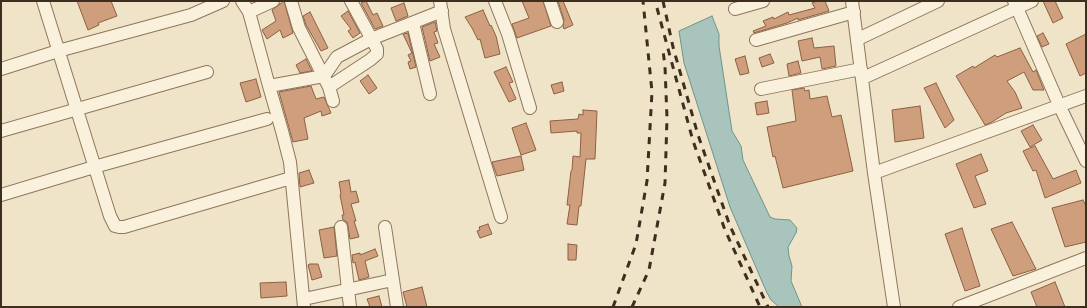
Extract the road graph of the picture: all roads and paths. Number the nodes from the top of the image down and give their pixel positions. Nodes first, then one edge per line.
1 (42, 1) edge
2 (223, 1) edge
3 (242, 1) edge
4 (273, 1) edge
5 (291, 1) edge
6 (351, 1) edge
7 (496, 1) edge
8 (550, 1) edge
9 (763, 1) edge
10 (938, 1) edge
11 (1032, 1) edge
12 (1016, 4) edge
13 (441, 6) edge
14 (853, 6) edge
15 (735, 9) dead end
16 (249, 12) junction
17 (557, 22) dead end
18 (413, 23) junction
19 (371, 39) junction
20 (858, 39) junction
21 (756, 40) dead end
22 (58, 51) junction
23 (1, 69) edge
24 (207, 72) dead end
25 (862, 74) junction
26 (324, 76) junction
27 (269, 86) junction
28 (329, 87) junction
29 (760, 89) dead end
30 (430, 94) dead end
31 (1086, 96) edge
32 (333, 100) dead end
33 (1060, 107) junction
34 (530, 108) dead end
35 (76, 109) junction
36 (266, 120) dead end
37 (1, 132) edge
38 (1086, 162) edge
39 (94, 167) junction
40 (874, 173) junction
41 (291, 178) junction
42 (1, 195) edge
43 (501, 217) dead end
44 (341, 227) dead end
45 (385, 227) dead end
46 (1086, 258) edge
47 (393, 280) junction
48 (348, 290) junction
49 (304, 303) edge
50 (350, 307) edge
51 (397, 307) edge
52 (894, 307) edge
53 (959, 307) edge

1 - 22 street
2 - 22 street
3 - 16 street
4 - 16 street
5 - 26 street
6 - 19 street
7 - 34 street
8 - 17 street
9 - 15 street
10 - 20 street
11 - 12 street
12 - 25 street
12 - 33 street
13 - 18 street
13 - 43 street
14 - 20 street
14 - 21 street
16 - 27 street
18 - 19 street
18 - 30 street
19 - 26 street
19 - 28 street
20 - 25 street
22 - 23 street
22 - 35 street
24 - 35 street
25 - 29 street
25 - 40 street
26 - 27 street
26 - 28 street
27 - 41 street
28 - 32 street
31 - 33 street
33 - 38 street
33 - 40 street
35 - 37 street
35 - 39 street
36 - 39 street
39 - 41 street
39 - 42 street
40 - 52 street
41 - 49 street
44 - 48 street
45 - 47 street
46 - 53 street
47 - 48 street
47 - 51 street
48 - 49 street
48 - 50 street

